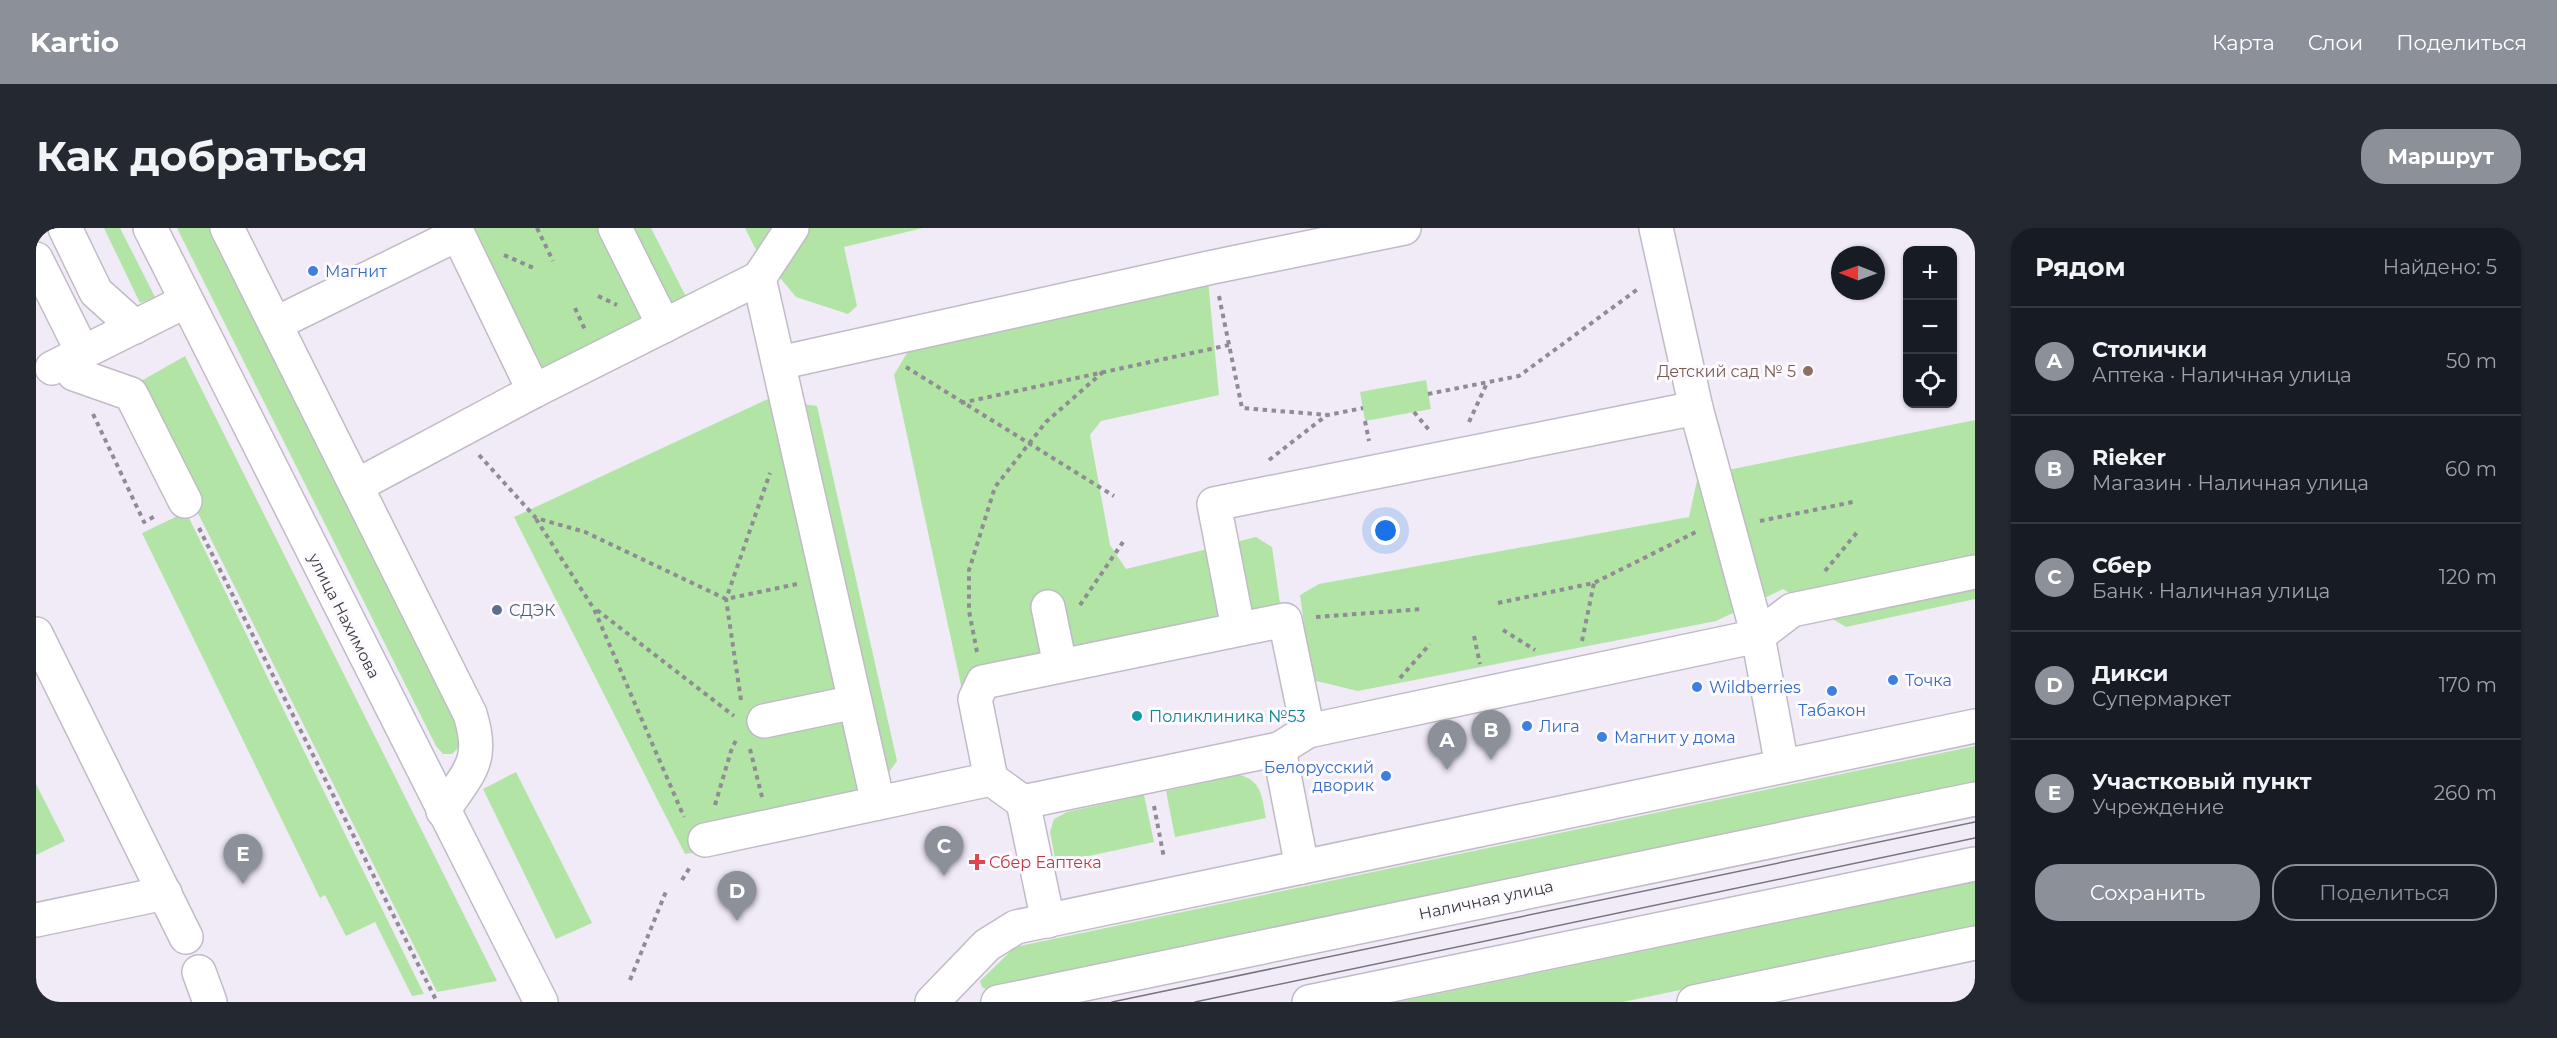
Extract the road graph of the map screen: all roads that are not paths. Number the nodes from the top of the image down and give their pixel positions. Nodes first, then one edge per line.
1 (65, 228) edge
2 (150, 228) edge
3 (226, 228) edge
4 (615, 228) edge
5 (792, 228) edge
6 (1404, 228) edge
7 (1656, 228) edge
8 (464, 231) edge
9 (40, 276) edge
10 (759, 278) junction
11 (186, 301) junction
12 (275, 324) junction
13 (664, 326) junction
14 (135, 327) junction
15 (779, 363) junction
16 (69, 364) junction
17 (534, 392) junction
18 (1696, 408) junction
19 (356, 486) junction
20 (185, 501) road end
21 (1975, 572) edge
22 (1048, 607) dead end
23 (1238, 628) junction
24 (36, 634) edge
25 (1758, 636) junction
26 (1058, 653) junction
27 (855, 702) junction
28 (746, 724) road end
29 (1975, 726) edge
30 (1308, 731) junction
31 (1279, 749) junction
32 (1782, 766) junction
33 (991, 779) junction
34 (1975, 799) edge
35 (1023, 802) junction
36 (878, 804) junction
37 (443, 811) junction
38 (705, 840) road end
39 (1975, 864) edge
40 (1302, 867) junction
41 (165, 894) junction
42 (36, 920) edge
43 (1048, 921) junction
44 (186, 937) dead end
45 (1975, 943) edge
46 (199, 972) dead end
47 (1812, 990) edge
48 (210, 1002) edge
49 (541, 1002) edge
50 (932, 1002) edge
51 (998, 1002) edge
52 (1309, 1002) edge
53 (1694, 1002) edge

1 - 14 street
2 - 11 street, улица Нахимова
3 - 12 street
4 - 13 street
5 - 10 street
6 - 15 street
7 - 18 street
8 - 12 street
8 - 17 street
9 - 16 street
10 - 13 street
10 - 15 street
11 - 14 street
11 - 37 street, улица Нахимова
12 - 19 street
13 - 17 street
14 - 16 street
15 - 27 street
16 - 20 street
17 - 19 street
18 - 23 street
18 - 25 street
19 - 37 street
21 - 25 street
22 - 26 street
23 - 26 street
23 - 30 street
24 - 41 street
25 - 30 street
25 - 32 street
26 - 33 street
27 - 28 street
27 - 36 street
29 - 32 street
30 - 31 street
31 - 35 street
31 - 40 street
32 - 40 street
33 - 35 street
33 - 36 street
34 - 51 street, Наличная улица
35 - 43 street
36 - 38 street
37 - 49 street, улица Нахимова
39 - 52 street
40 - 43 street
41 - 42 street
41 - 44 street
43 - 50 street
45 - 47 street
46 - 48 street
47 - 53 street

